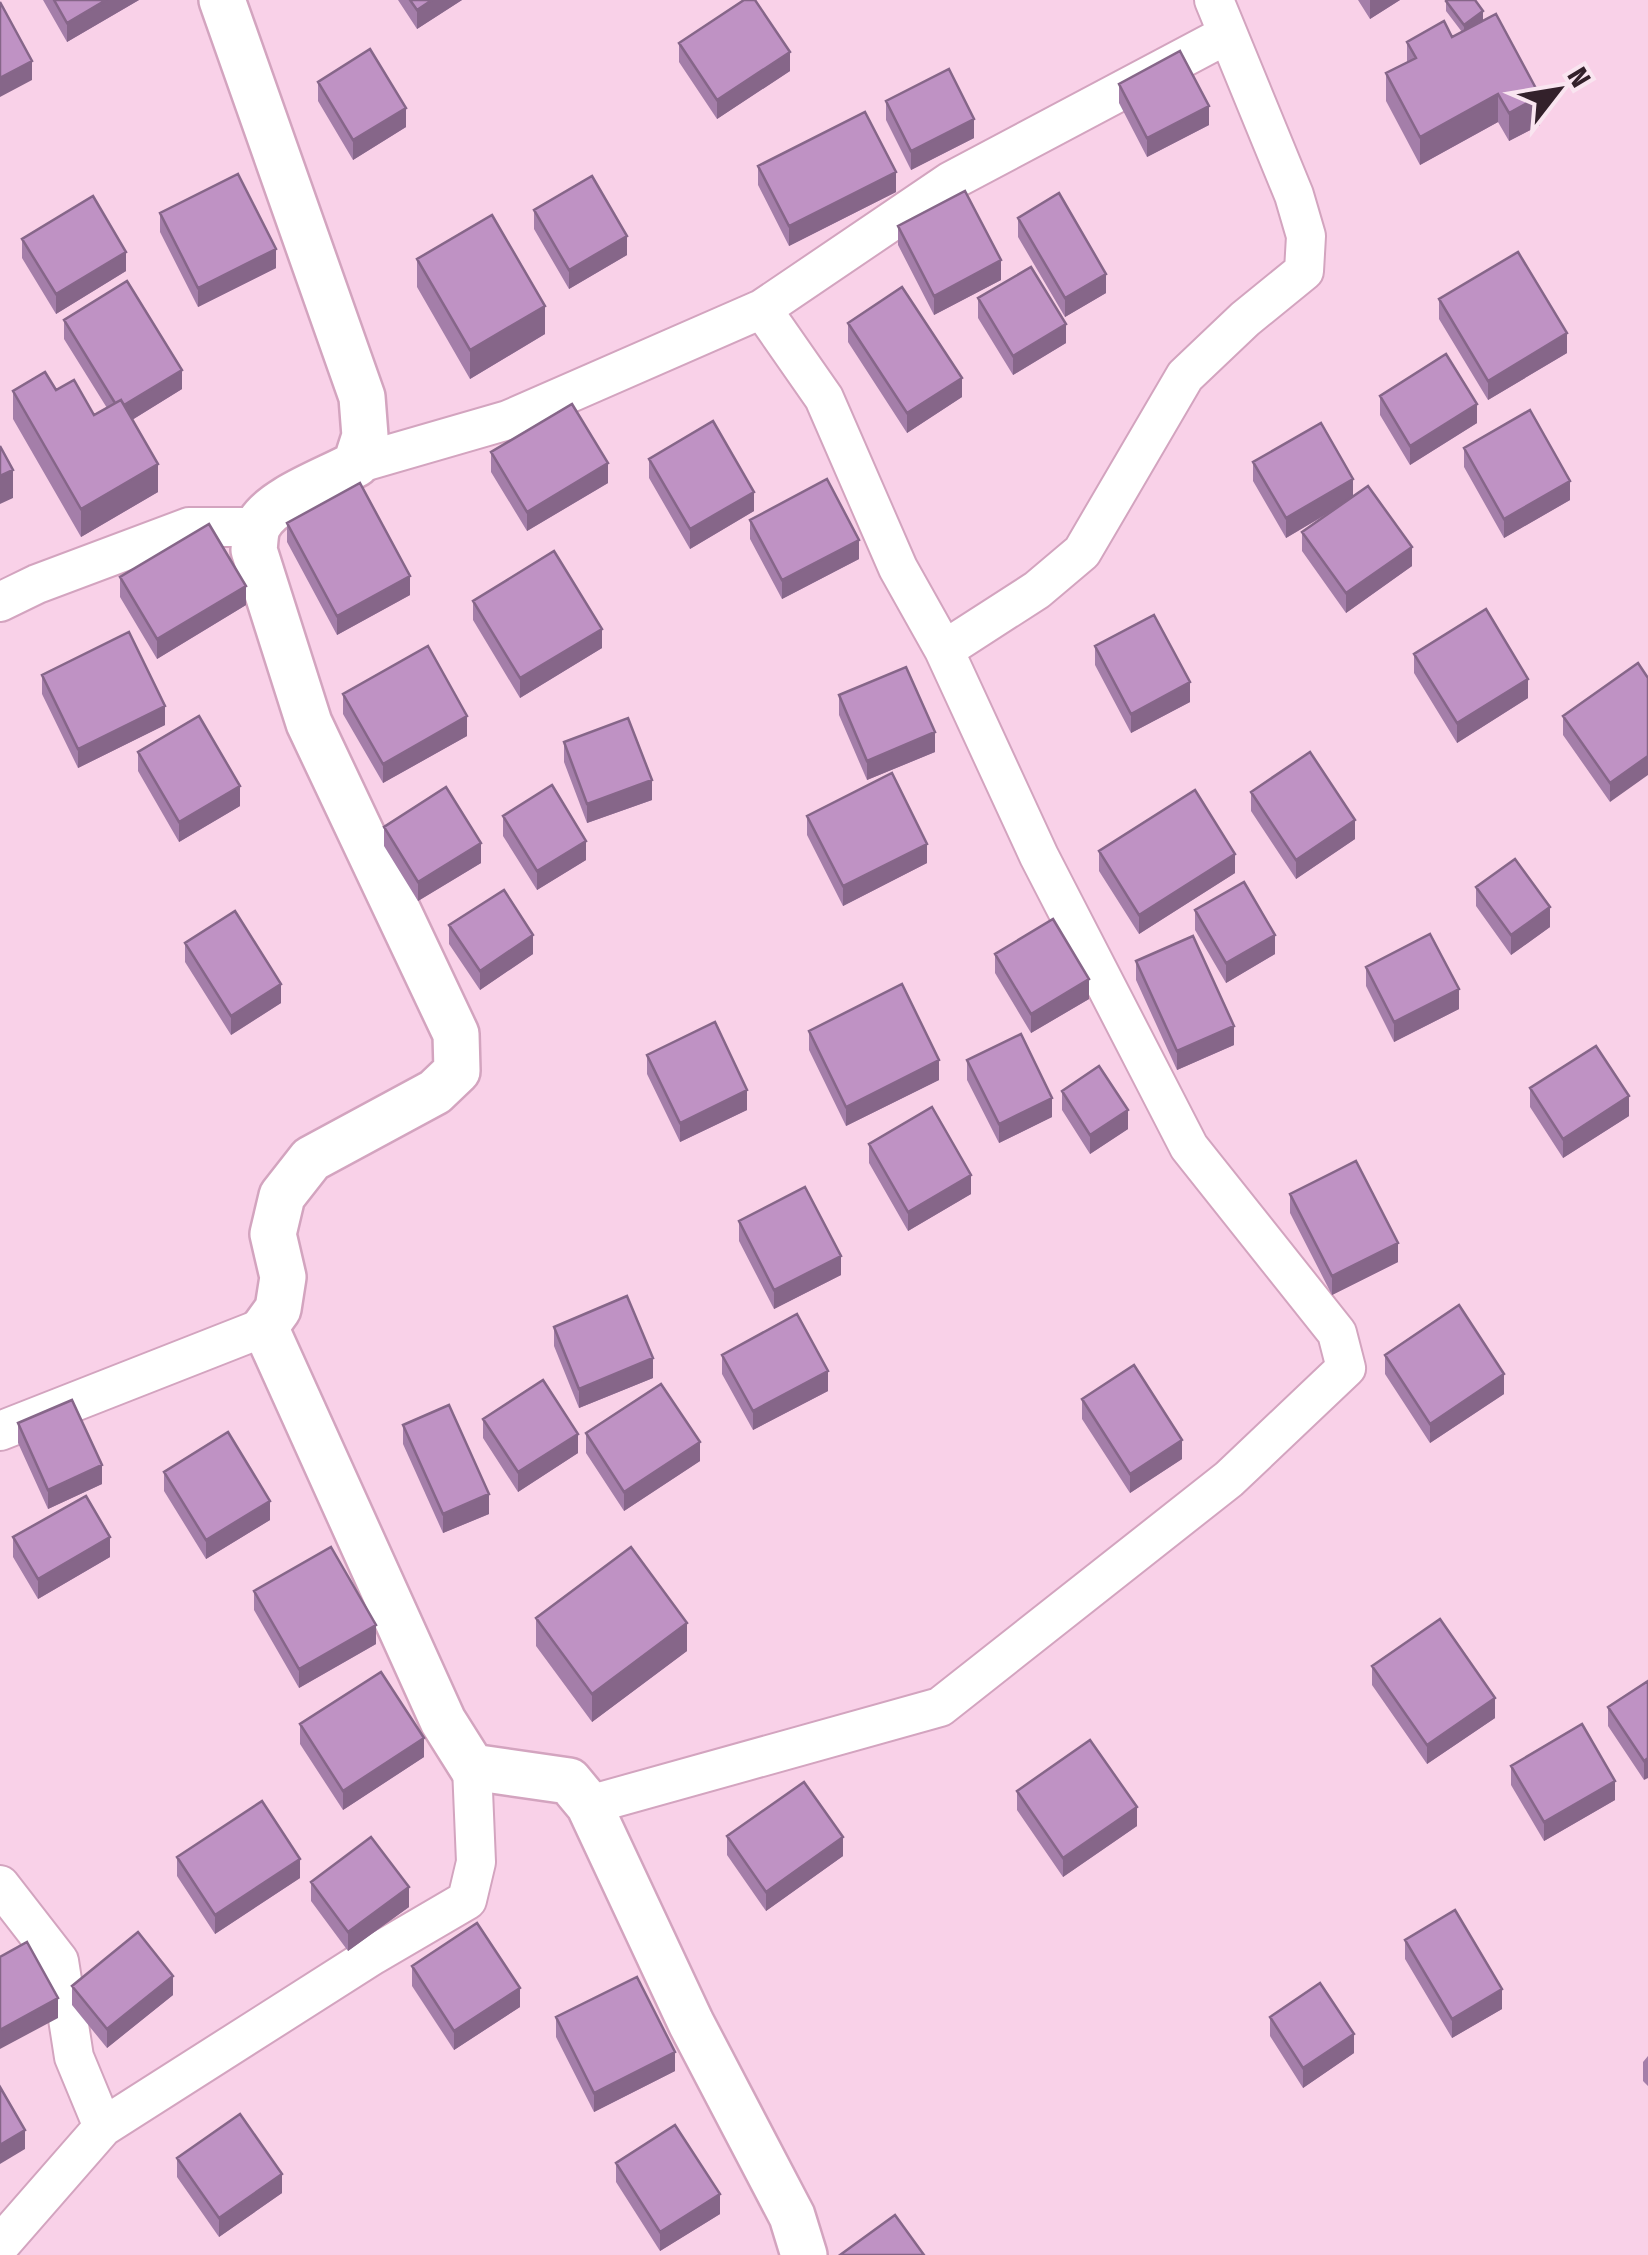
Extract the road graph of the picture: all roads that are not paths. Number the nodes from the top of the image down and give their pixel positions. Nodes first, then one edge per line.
1 (222, 0) edge
2 (1221, 17) edge
3 (762, 309) junction
4 (356, 464) junction
5 (257, 528) junction
6 (0, 602) edge
7 (944, 650) junction
8 (265, 1327) junction
9 (0, 1431) edge
10 (472, 1767) junction
11 (589, 1805) junction
12 (0, 1885) edge
13 (103, 2127) junction
14 (0, 2245) edge
15 (804, 2255) edge

1 - 4 street
2 - 3 street
2 - 7 street
3 - 4 street
3 - 7 street
4 - 5 street
5 - 6 street
5 - 8 street
7 - 11 street
8 - 9 street
8 - 10 street
10 - 11 street
10 - 13 street
11 - 15 street
12 - 13 street
13 - 14 street

